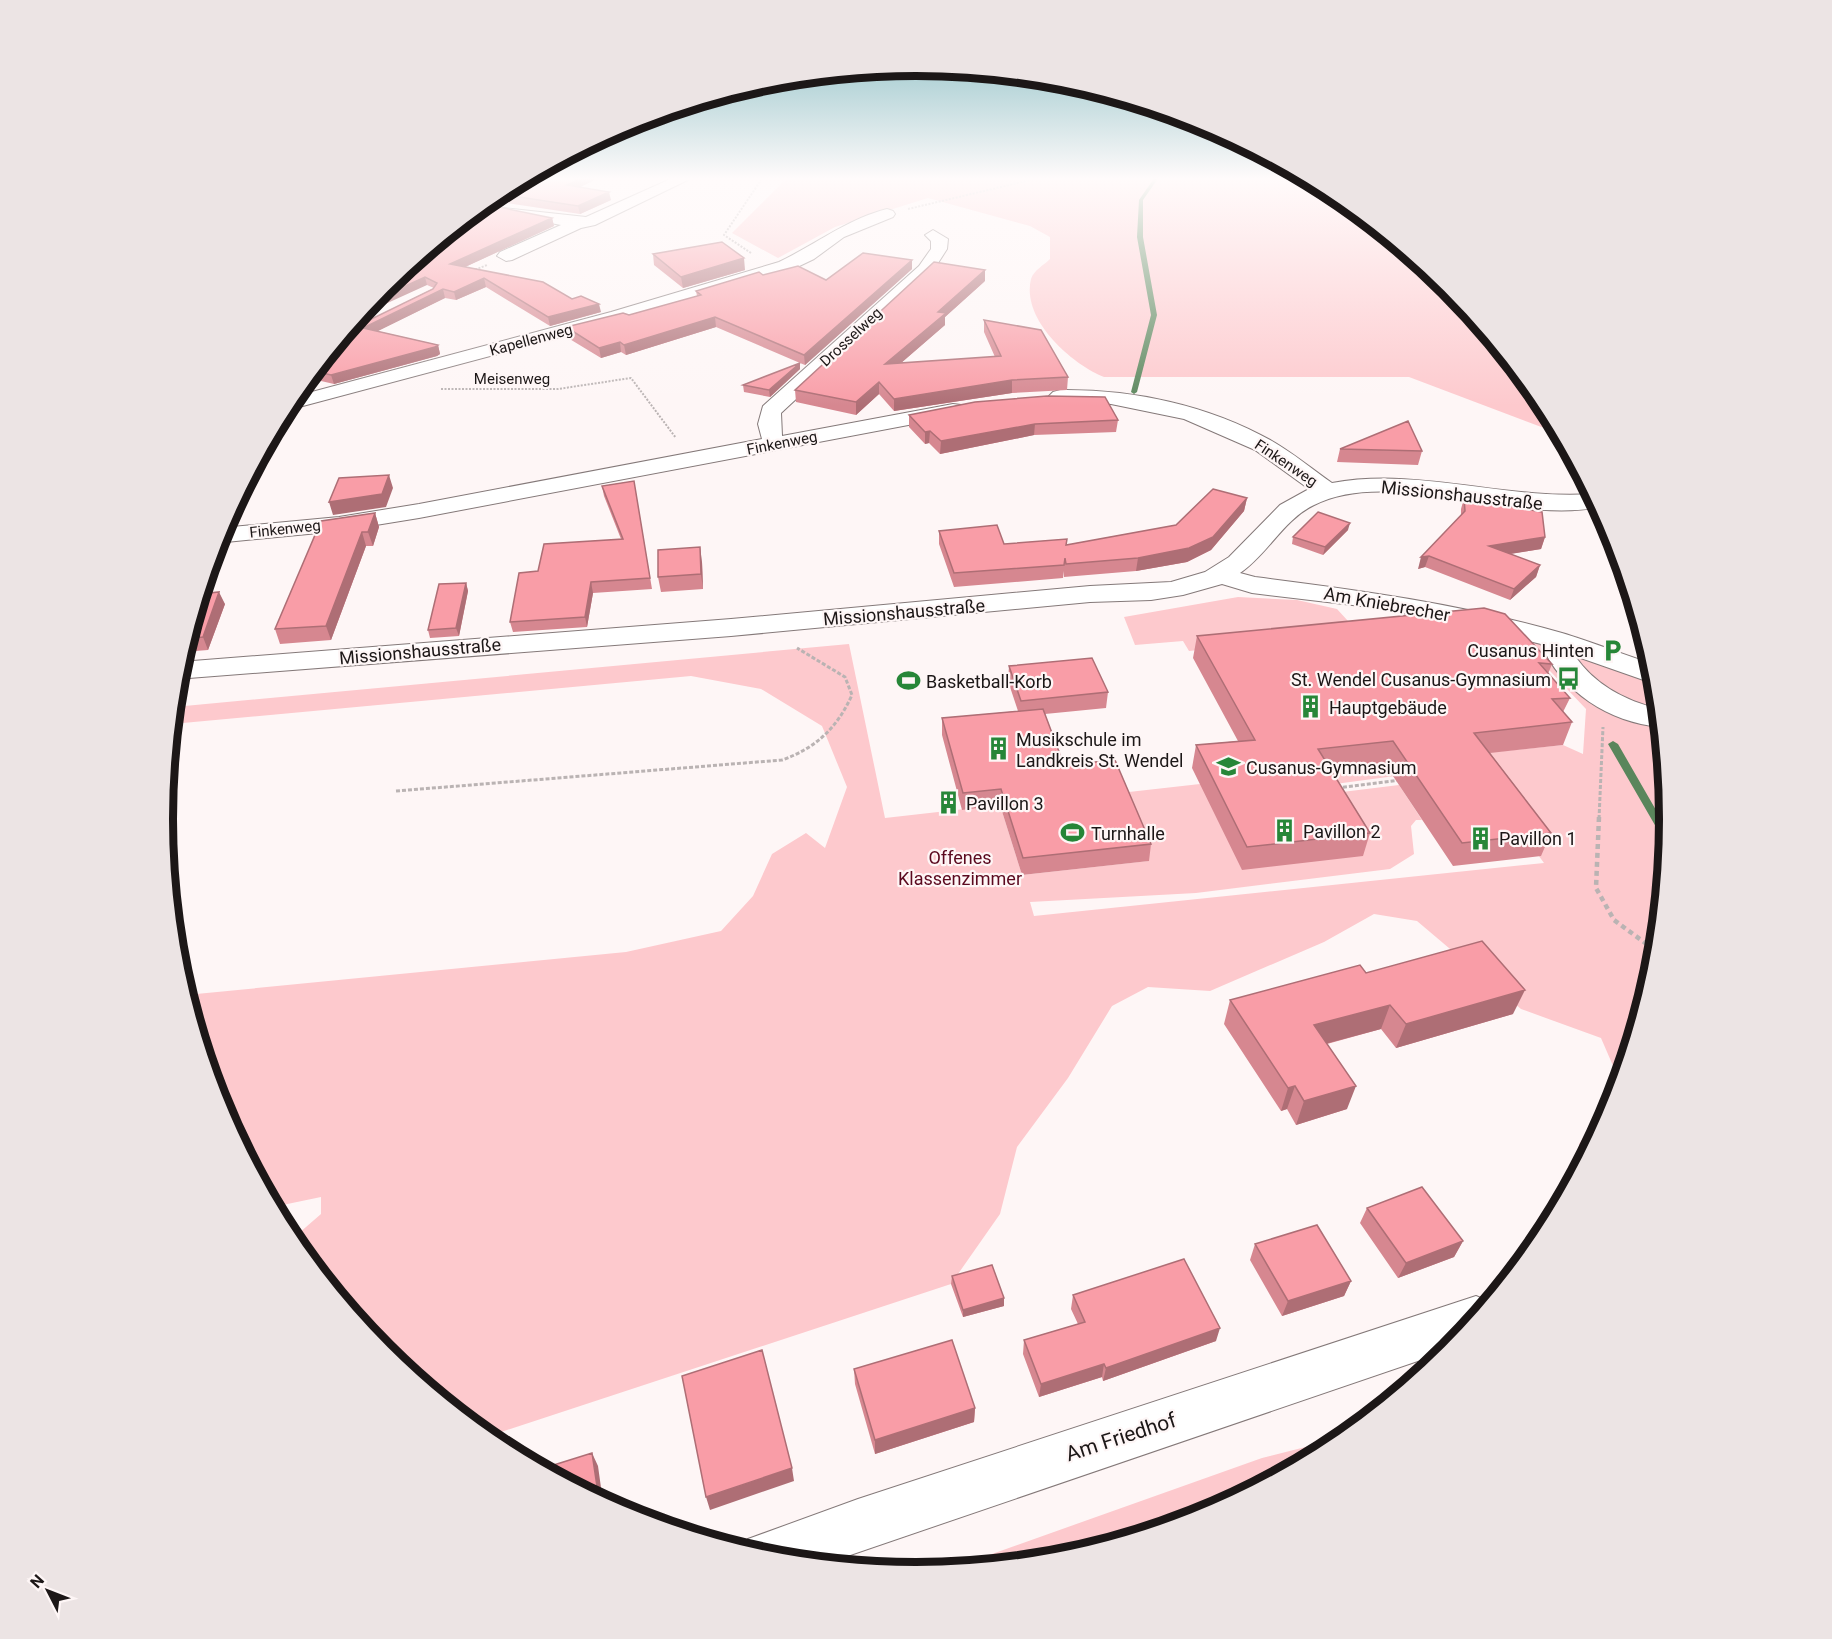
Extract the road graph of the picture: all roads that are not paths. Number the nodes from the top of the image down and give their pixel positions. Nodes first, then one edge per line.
1 (511, 253) edge
2 (810, 253) edge
3 (936, 253) edge
4 (506, 256) road end
5 (1035, 398) edge
6 (302, 401) edge
7 (974, 406) edge
8 (776, 444) junction
9 (1326, 490) junction
10 (1587, 501) edge
11 (230, 535) edge
12 (1220, 575) junction
13 (1553, 639) junction
14 (188, 670) edge
15 (1644, 671) edge
16 (1652, 716) edge
17 (1461, 1324) edge
18 (787, 1551) edge

1 - 4 street
2 - 6 street, Kapellenweg
3 - 8 street, Drosselweg
5 - 9 street, Finkenweg
7 - 8 street, Finkenweg
8 - 11 street, Finkenweg
9 - 10 street, Missionshausstraße
9 - 12 street, Missionshausstraße
12 - 13 street, Am Kniebrecher
12 - 14 street, Missionshausstraße
13 - 15 street, Am Kniebrecher
13 - 16 street
17 - 18 street, Am Friedhof

